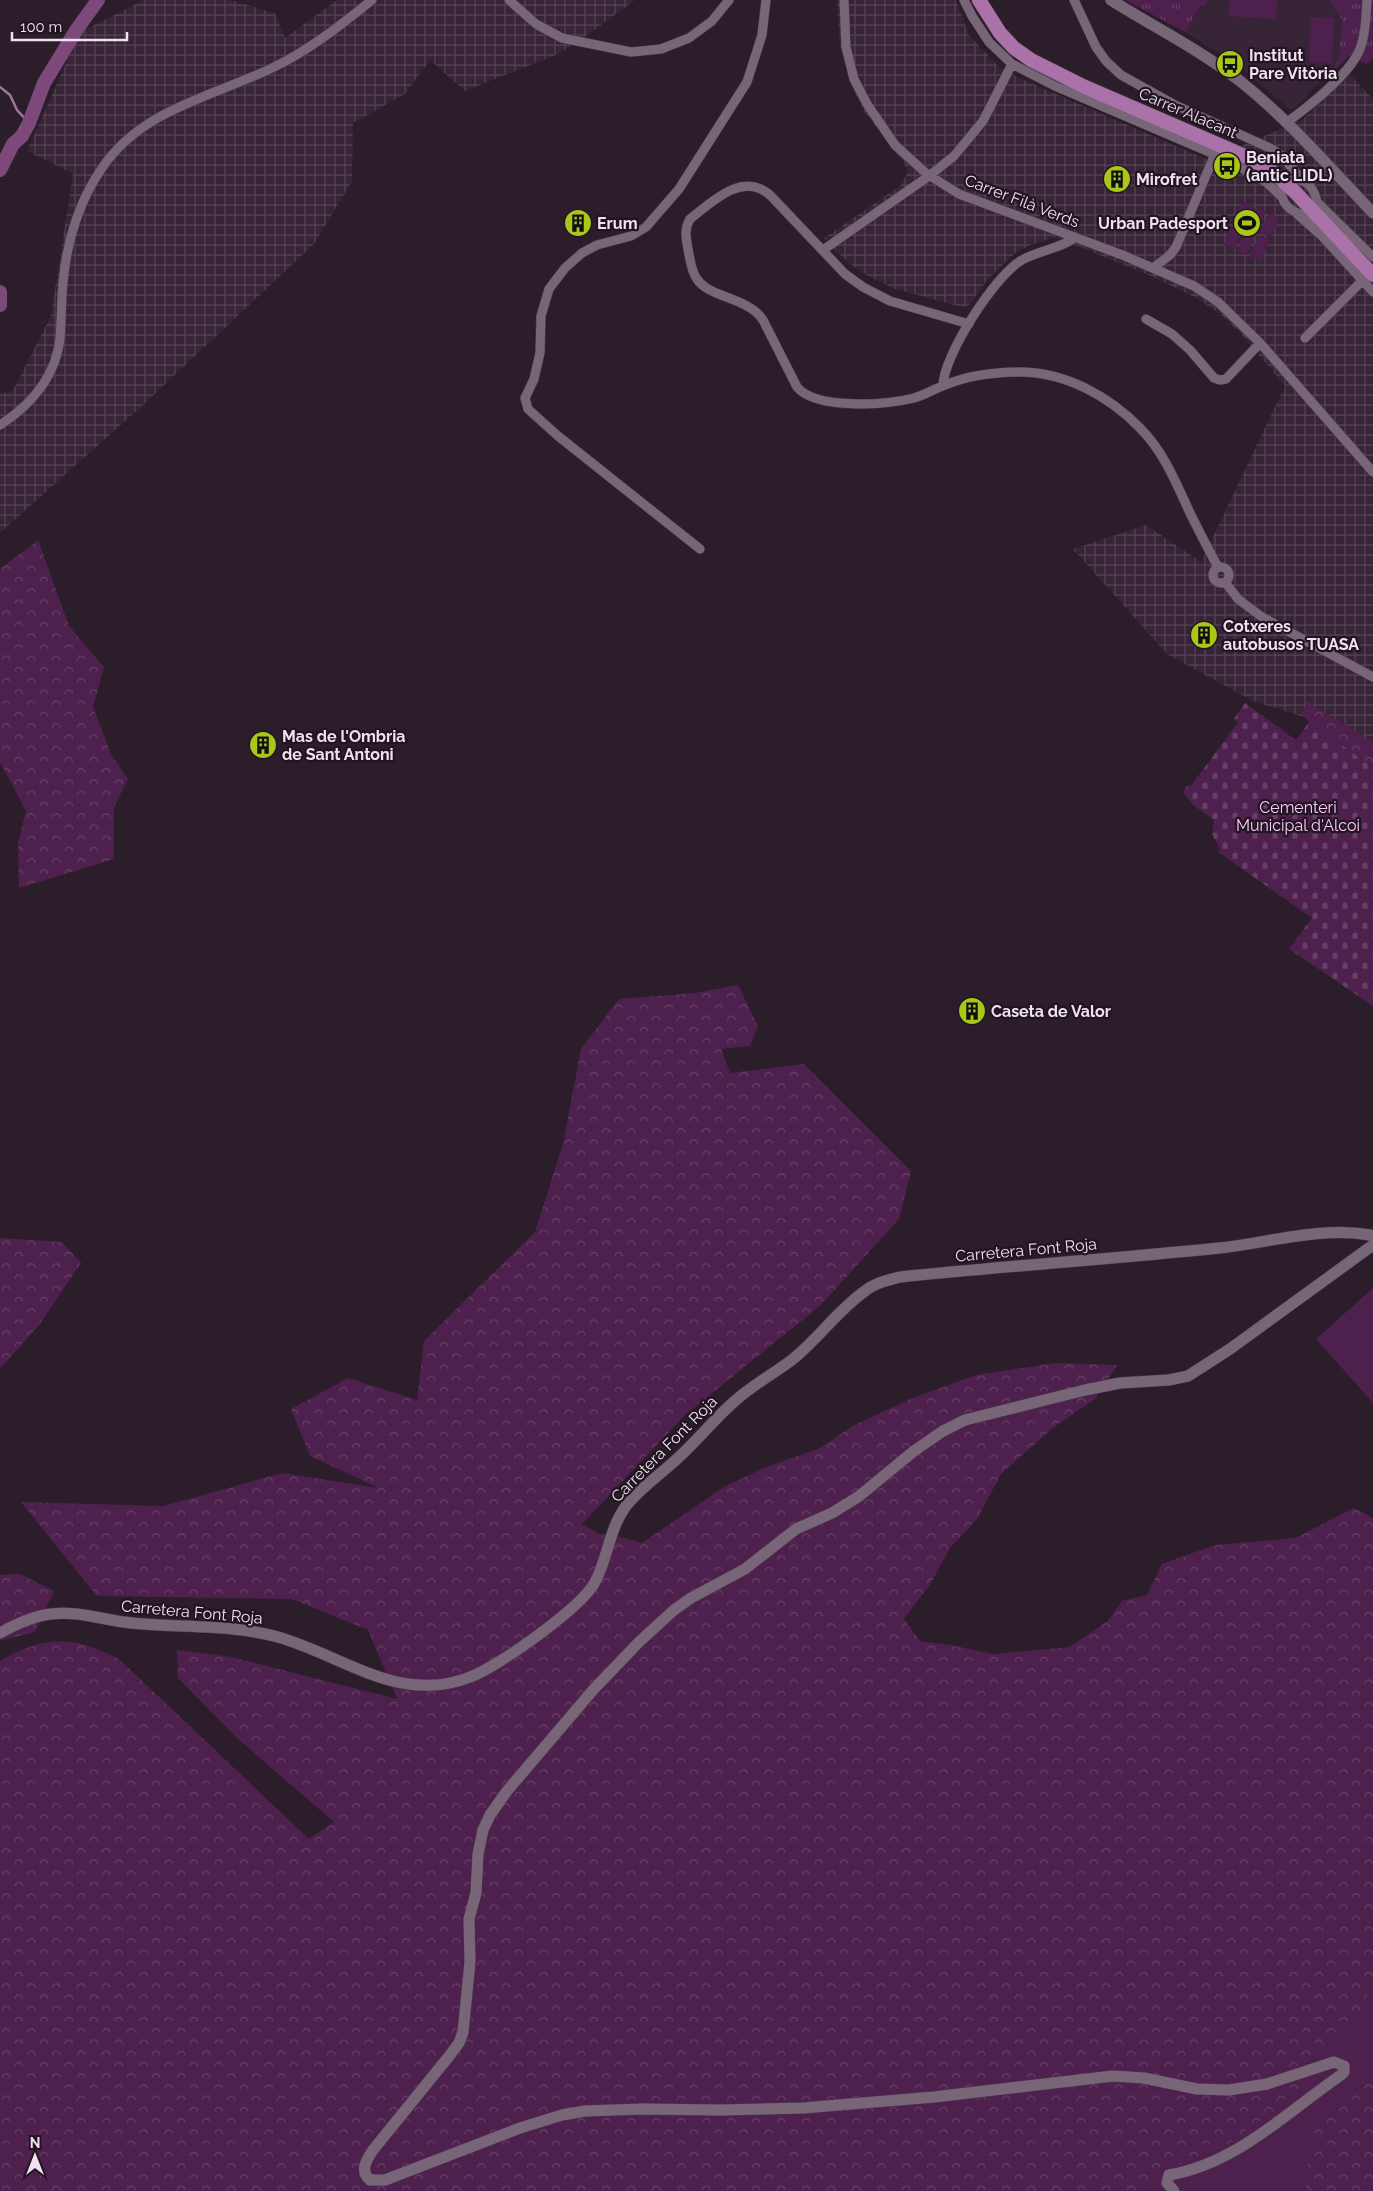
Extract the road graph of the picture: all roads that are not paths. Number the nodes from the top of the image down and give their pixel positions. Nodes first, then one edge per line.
1 (372, 0) edge
2 (509, 0) edge
3 (729, 0) edge
4 (766, 0) edge
5 (844, 0) edge
6 (964, 0) edge
7 (979, 0) edge
8 (1074, 0) edge
9 (1111, 0) edge
10 (1367, 0) edge
11 (1012, 64) junction
12 (1286, 123) junction
13 (1215, 154) junction
14 (929, 176) junction
15 (1302, 180) junction
16 (1285, 187) junction
17 (1311, 213) junction
18 (1373, 213) edge
19 (1074, 236) junction
20 (823, 250) junction
21 (1373, 257) edge
22 (1153, 268) junction
23 (1368, 277) edge
24 (1373, 292) edge
25 (1146, 319) dead end
26 (969, 324) junction
27 (1305, 338) dead end
28 (1260, 343) junction
29 (943, 386) junction
30 (0, 425) edge
31 (1373, 472) edge
32 (700, 549) dead end
33 (1373, 677) edge
34 (1372, 1237) edge
35 (0, 1632) edge
36 (1174, 2191) edge

1 - 30 street
2 - 3 street
4 - 32 street
5 - 14 street, Carrer Filà Verds
6 - 11 street, Carrer Alacant
7 - 16 main road, Carrer Alacant
8 - 15 street
9 - 12 street
10 - 12 street
11 - 13 street, Carrer Alacant
11 - 14 street
12 - 18 street
13 - 16 street, Carrer Alacant
13 - 22 street
14 - 19 street, Carrer Filà Verds
14 - 20 street
15 - 16 street
15 - 17 street
16 - 17 main road, Carrer Alacant
17 - 21 street, Carrer Alacant
17 - 23 main road, Carrer Alacant
17 - 23 street, Carrer Alacant
19 - 22 street, Carrer Filà Verds
19 - 26 street
20 - 26 street
20 - 29 street
22 - 28 street, Carrer Filà Verds
23 - 24 street, Carrer Alacant
23 - 27 street
25 - 28 street
26 - 29 street
28 - 31 street, Carrer Filà Verds
29 - 33 street
34 - 35 street, Carretera Font Roja
34 - 36 street

